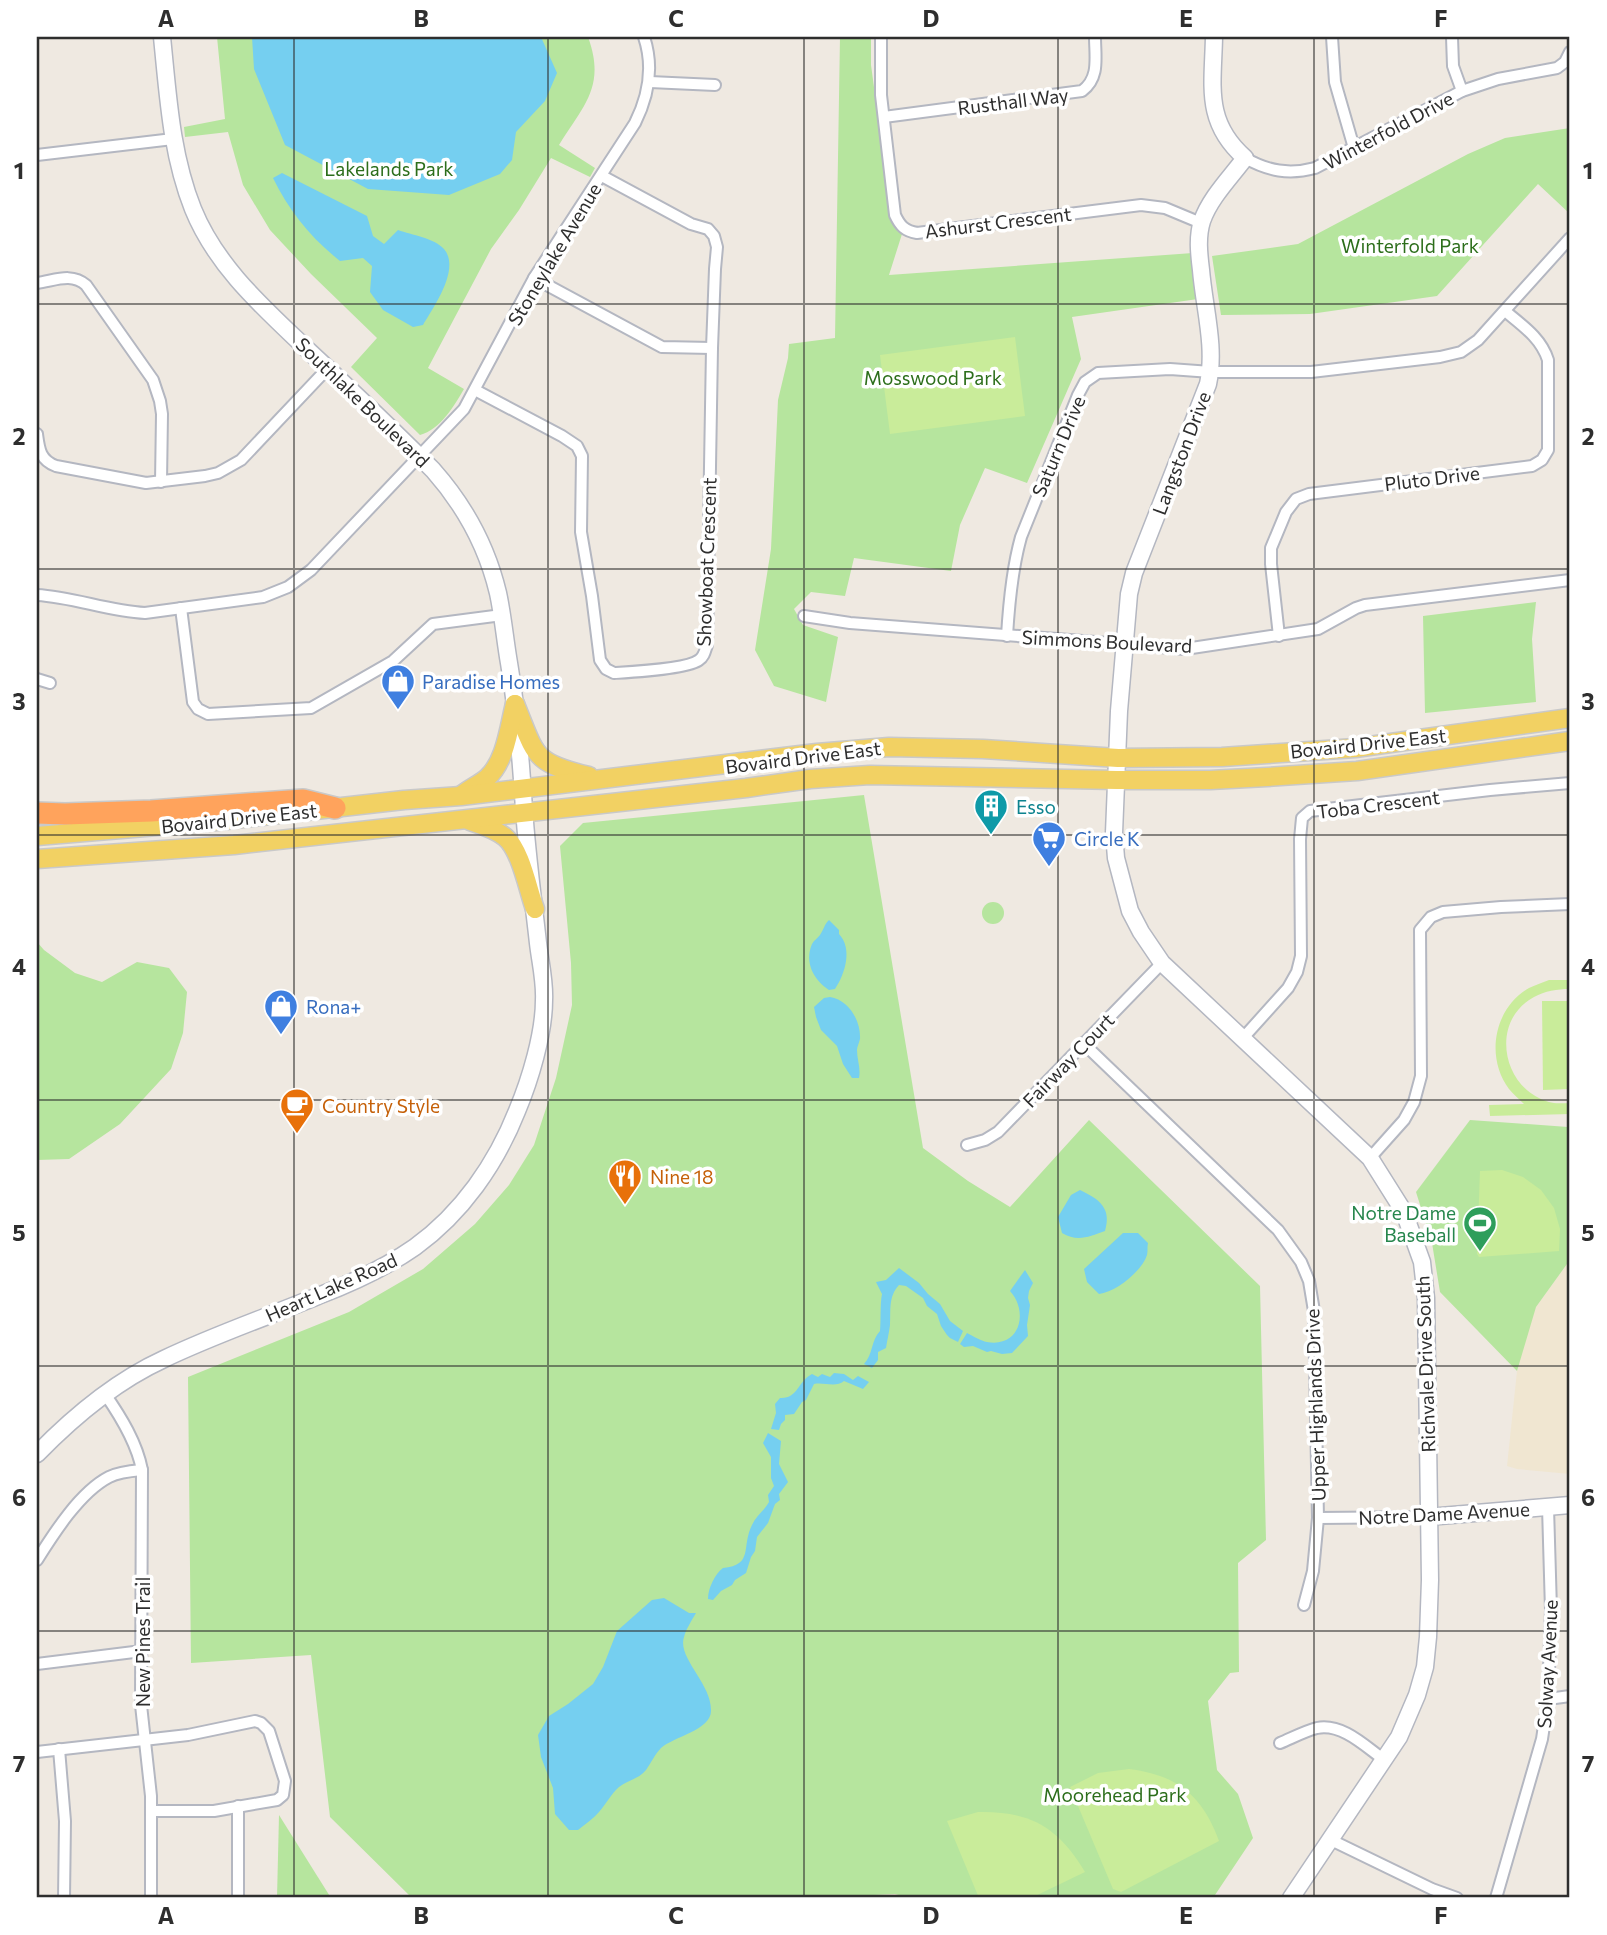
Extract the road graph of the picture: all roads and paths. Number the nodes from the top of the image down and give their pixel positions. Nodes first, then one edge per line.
1 (162, 37) edge
2 (644, 37) edge
3 (881, 37) edge
4 (1095, 37) edge
5 (1214, 37) edge
6 (1332, 37) edge
7 (1452, 37) edge
8 (1570, 52) edge
9 (650, 82) junction
10 (715, 85) dead end
11 (1462, 91) junction
12 (884, 117) junction
13 (173, 139) junction
14 (1354, 148) junction
15 (37, 155) edge
16 (1245, 159) junction
17 (601, 176) junction
18 (1202, 223) junction
19 (1570, 238) edge
20 (534, 278) junction
21 (37, 283) edge
22 (1505, 311) junction
23 (712, 348) junction
24 (328, 368) junction
25 (1211, 372) junction
26 (475, 390) junction
27 (37, 434) edge
28 (420, 456) junction
29 (161, 482) junction
30 (1570, 580) edge
31 (37, 595) edge
32 (181, 608) junction
33 (502, 615) junction
34 (804, 616) dead end
35 (1007, 636) junction
36 (1279, 636) junction
37 (1125, 643) junction
38 (37, 679) edge
39 (50, 683) dead end
40 (515, 704) junction
41 (1570, 718) edge
42 (1570, 741) edge
43 (1118, 758) junction
44 (603, 779) junction
45 (1117, 780) junction
46 (1570, 783) edge
47 (523, 788) junction
48 (461, 796) junction
49 (335, 808) junction
50 (37, 813) edge
51 (525, 813) junction
52 (467, 820) junction
53 (37, 836) edge
54 (37, 859) edge
55 (1570, 904) edge
56 (535, 909) junction
57 (1161, 963) junction
58 (1243, 1038) junction
59 (1083, 1043) junction
60 (967, 1145) dead end
61 (1370, 1158) junction
62 (105, 1394) junction
63 (37, 1454) edge
64 (142, 1470) junction
65 (1570, 1505) edge
66 (1548, 1507) junction
67 (1428, 1517) junction
68 (1318, 1518) junction
69 (37, 1560) edge
70 (1304, 1605) dead end
71 (142, 1651) junction
72 (37, 1664) edge
73 (1570, 1696) edge
74 (1548, 1699) junction
75 (144, 1740) junction
76 (1280, 1743) dead end
77 (59, 1749) junction
78 (37, 1752) edge
79 (1383, 1759) junction
80 (238, 1806) junction
81 (151, 1811) junction
82 (1331, 1840) junction
83 (64, 1898) edge
84 (151, 1898) edge
85 (238, 1898) edge
86 (1291, 1898) edge
87 (1457, 1898) edge
88 (1496, 1898) edge

1 - 13 street, Southlake Boulevard
2 - 9 street, Stoneylake Avenue
3 - 12 street, Ashurst Crescent
4 - 12 street, Rusthall Way
5 - 16 street
6 - 14 street
7 - 11 street
8 - 11 street, Winterfold Drive
9 - 10 street
9 - 17 street, Stoneylake Avenue
11 - 14 street, Winterfold Drive
12 - 18 street, Ashurst Crescent
13 - 15 street
13 - 24 street, Southlake Boulevard
14 - 16 street, Winterfold Drive
16 - 18 street, Langston Drive
17 - 20 street, Stoneylake Avenue
17 - 23 street, Showboat Crescent
18 - 25 street, Langston Drive
19 - 22 street
20 - 23 street
20 - 26 street, Stoneylake Avenue
21 - 29 street
22 - 25 street
22 - 36 street, Pluto Drive
23 - 26 street, Showboat Crescent
24 - 28 street, Southlake Boulevard
24 - 29 street
25 - 35 street, Saturn Drive
25 - 37 street, Langston Drive
26 - 28 street, Stoneylake Avenue
27 - 29 street
28 - 32 street, Stoneylake Avenue
28 - 33 street, Southlake Boulevard
30 - 36 street, Simmons Boulevard
31 - 32 street, Stoneylake Avenue
32 - 33 street
33 - 40 street, Southlake Boulevard
34 - 35 street, Simmons Boulevard
35 - 37 street, Simmons Boulevard
36 - 37 street, Simmons Boulevard
37 - 43 street, Langston Drive
38 - 39 street
40 - 44 main road
40 - 47 street, Southlake Boulevard
40 - 48 main road
41 - 43 main road, Bovaird Drive East
42 - 45 main road, Bovaird Drive East
43 - 44 main road, Bovaird Drive East
43 - 45 street, Langston Drive
44 - 47 main road, Bovaird Drive East
45 - 51 main road, Bovaird Drive East
45 - 57 street, Richvale Drive South
46 - 58 street, Toba Crescent
47 - 48 main road, Bovaird Drive East
47 - 51 street, Heart Lake Road
48 - 49 main road, Bovaird Drive East
49 - 50 highway
49 - 53 main road, Bovaird Drive East
51 - 52 main road, Bovaird Drive East
51 - 56 street, Heart Lake Road
52 - 54 main road, Bovaird Drive East
52 - 56 main road
55 - 61 street
56 - 62 street, Heart Lake Road
57 - 58 street, Richvale Drive South
57 - 59 street, Fairway Court
58 - 61 street, Richvale Drive South
59 - 60 street, Fairway Court
59 - 68 street, Upper Highlands Drive
61 - 67 street, Richvale Drive South
62 - 63 street, Heart Lake Road
62 - 64 street, New Pines Trail
64 - 69 street
64 - 71 street, New Pines Trail
65 - 66 street, Notre Dame Avenue
66 - 67 street, Notre Dame Avenue
66 - 74 street, Solway Avenue
67 - 68 street, Notre Dame Avenue
67 - 79 street, Richvale Drive South
68 - 70 street, Upper Highlands Drive
71 - 72 street
71 - 75 street, New Pines Trail
73 - 74 street
74 - 88 street, Solway Avenue
75 - 77 street
75 - 80 street
75 - 81 street, New Pines Trail
76 - 79 street
77 - 78 street
77 - 83 street
79 - 82 street, Richvale Drive South
80 - 81 street
80 - 85 street
81 - 84 street, New Pines Trail
82 - 86 street, Richvale Drive South
82 - 87 street

